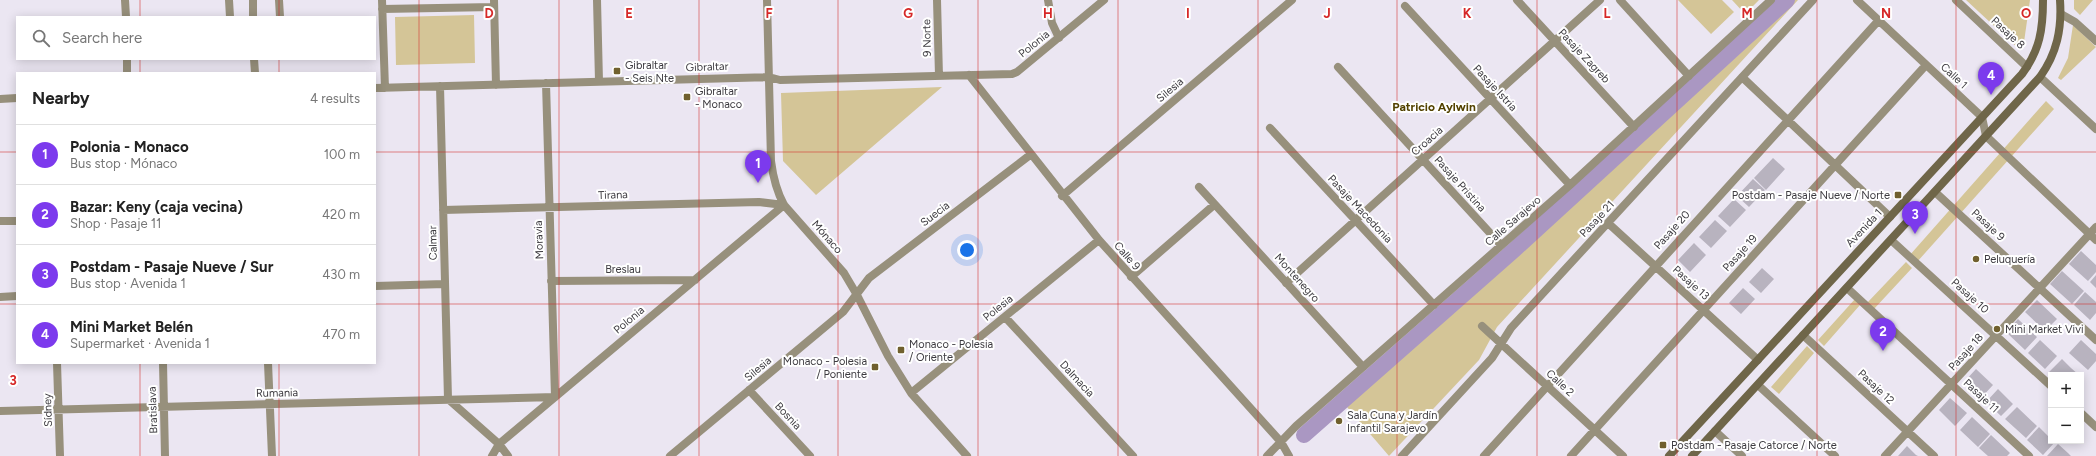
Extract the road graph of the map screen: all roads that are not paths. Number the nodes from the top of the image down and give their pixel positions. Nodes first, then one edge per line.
1 (125, 0) edge
2 (229, 0) edge
3 (253, 0) edge
4 (279, 0) edge
5 (382, 0) edge
6 (597, 0) edge
7 (767, 0) edge
8 (937, 0) edge
9 (1048, 0) edge
10 (1104, 0) edge
11 (1292, 0) edge
12 (1517, 0) edge
13 (1600, 0) edge
14 (1620, 0) edge
15 (1771, 0) edge
16 (1813, 0) edge
17 (1857, 0) edge
18 (1956, 0) edge
19 (2043, 0) edge
20 (2060, 0) edge
21 (494, 3) edge
22 (1405, 6) dead end
23 (382, 9) junction
24 (2061, 14) junction
25 (126, 16) edge
26 (230, 16) edge
27 (253, 16) edge
28 (280, 16) edge
29 (1879, 20) junction
30 (1059, 38) junction
31 (1555, 41) junction
32 (2096, 41) edge
33 (127, 60) edge
34 (254, 60) edge
35 (1926, 65) junction
36 (1338, 67) dead end
37 (2027, 67) junction
38 (127, 72) edge
39 (255, 72) edge
40 (1014, 73) joint
41 (968, 75) junction
42 (939, 76) junction
43 (1689, 76) junction
44 (769, 77) junction
45 (2040, 77) junction
46 (1742, 78) junction
47 (599, 81) junction
48 (546, 83) junction
49 (496, 85) junction
50 (440, 86) junction
51 (376, 88) edge
52 (384, 88) junction
53 (16, 98) edge
54 (0, 99) edge
55 (1490, 99) junction
56 (1982, 117) junction
57 (1788, 121) junction
58 (1634, 127) junction
59 (1270, 128) dead end
60 (2096, 129) edge
61 (1986, 136) junction
62 (1030, 155) junction
63 (1423, 160) junction
64 (1835, 165) junction
65 (1570, 186) junction
66 (1199, 187) dead end
67 (1935, 192) junction
68 (1062, 196) junction
69 (784, 205) junction
70 (1214, 205) junction
71 (549, 207) junction
72 (443, 210) junction
73 (1890, 216) junction
74 (1356, 220) junction
75 (0, 221) edge
76 (16, 221) edge
77 (1608, 223) junction
78 (2096, 227) edge
79 (2090, 234) junction
80 (1099, 240) junction
81 (1891, 240) junction
82 (2096, 240) edge
83 (1501, 246) junction
84 (1655, 265) junction
85 (1131, 277) junction
86 (551, 280) junction
87 (694, 280) junction
88 (1286, 283) junction
89 (445, 284) junction
90 (376, 286) edge
91 (1847, 288) junction
92 (2040, 288) junction
93 (857, 295) junction
94 (16, 296) edge
95 (0, 297) edge
96 (1434, 305) junction
97 (1704, 310) junction
98 (1005, 317) junction
99 (1482, 326) dead end
100 (1804, 335) junction
101 (1996, 335) junction
102 (2096, 340) edge
103 (1501, 344) junction
104 (1758, 360) junction
105 (57, 364) edge
106 (163, 364) edge
107 (268, 364) edge
108 (1363, 367) junction
109 (2048, 383) edge
110 (1951, 384) junction
111 (1758, 385) junction
112 (1546, 386) junction
113 (749, 390) junction
114 (911, 393) junction
115 (555, 397) junction
116 (448, 399) junction
117 (270, 404) junction
118 (164, 406) junction
119 (59, 409) junction
120 (0, 410) edge
121 (2084, 417) edge
122 (2096, 427) edge
123 (1595, 430) junction
124 (1715, 431) junction
125 (1908, 431) junction
126 (1281, 442) junction
127 (499, 444) junction
128 (60, 456) edge
129 (165, 456) edge
130 (272, 456) edge
131 (492, 456) edge
132 (508, 456) edge
133 (670, 456) edge
134 (810, 456) edge
135 (967, 456) edge
136 (1133, 456) edge
137 (1267, 456) edge
138 (1289, 456) edge
139 (1402, 456) edge
140 (1484, 456) edge
141 (1571, 456) edge
142 (1623, 456) edge
143 (1669, 456) edge
144 (1692, 456) edge
145 (1742, 456) edge
146 (1835, 456) edge
147 (1885, 456) edge
148 (1934, 456) edge
149 (2029, 456) edge

1 - 25 street
2 - 26 street
3 - 27 street
4 - 28 street
5 - 23 street
6 - 47 street
7 - 44 street, Mónaco
8 - 42 street, 9 Norte
9 - 30 street
10 - 30 street, Polonia
11 - 68 street, Silesia
12 - 31 street, Pasaje Zagreb
13 - 31 street, Croacia
14 - 43 street
15 - 43 street, Calle Sarajevo
16 - 46 street, Pasaje 21
17 - 29 street, Calle 1
18 - 37 street, Pasaje 8
19 - 37 street, Avenida 1
20 - 24 street
21 - 23 street
21 - 49 street
22 - 55 street, Pasaje Istria
23 - 52 street
24 - 32 street
24 - 45 street
29 - 35 street, Calle 1
29 - 57 street, Pasaje 20
30 - 40 street, Polonia
31 - 55 street, Croacia
31 - 58 street, Pasaje Zagreb
33 - 38 street
34 - 39 street
35 - 56 street, Calle 1
35 - 64 street, Pasaje 19
36 - 63 street, Pasaje Pristina
37 - 56 street, Avenida 1
40 - 41 street, Gibraltar
41 - 42 street, Gibraltar
41 - 62 street, Calle 9
42 - 44 street, Gibraltar
43 - 58 street, Calle Sarajevo
44 - 47 street, Gibraltar
44 - 69 street, Mónaco
45 - 60 street
45 - 61 street
46 - 57 street
46 - 77 street, Pasaje 21
47 - 48 street, Gibraltar
48 - 49 street, Gibraltar
48 - 71 street, Moravia
49 - 50 street, Gibraltar
50 - 52 street, Gibraltar
50 - 72 street, Calmar
51 - 52 street, Gibraltar
53 - 54 street
55 - 63 street, Croacia
55 - 65 street, Pasaje Istria
56 - 61 street
56 - 73 street, Avenida 1
57 - 64 street
57 - 84 street, Pasaje 20
58 - 65 street, Calle Sarajevo
59 - 74 street, Pasaje Macedonia
61 - 67 street
61 - 79 street
62 - 68 street, Calle 9
62 - 93 street, Suecia
63 - 74 street, Croacia
63 - 83 street, Pasaje Pristina
64 - 73 street
64 - 97 street, Pasaje 19
65 - 83 street, Calle Sarajevo
66 - 70 street, Montenegro
67 - 81 street
67 - 92 street, Pasaje 9
68 - 80 street, Calle 9
69 - 71 street, Tirana
69 - 87 street, Polonia
69 - 93 street, Mónaco
70 - 85 street
70 - 88 street, Montenegro
71 - 72 street, Tirana
71 - 86 street, Moravia
72 - 89 street, Calmar
73 - 104 street, Avenida 1
74 - 88 street, Croacia
74 - 96 street, Pasaje Macedonia
75 - 76 street
77 - 84 street, Pasaje 13
77 - 103 street, Pasaje 21
78 - 79 street, Pasaje 18
79 - 82 street
79 - 92 street, Pasaje 18
80 - 85 street, Calle 9
80 - 98 street, Polesia
81 - 91 street
81 - 101 street, Pasaje 10
83 - 96 street, Calle Sarajevo
84 - 97 street, Pasaje 13
84 - 112 street, Pasaje 20
85 - 126 street, Calle 9
86 - 87 street, Breslau
86 - 115 street, Moravia
87 - 115 street, Polonia
88 - 108 street, Montenegro
89 - 90 street
89 - 116 street, Calmar
91 - 100 street
91 - 110 street, Pasaje 11
92 - 101 street, Pasaje 18
92 - 102 street, Pasaje 9
93 - 113 street, Silesia
93 - 114 street, Mónaco
94 - 95 street
96 - 108 street, Calle Sarajevo
97 - 104 street, Pasaje 13
97 - 123 street, Pasaje 19
98 - 114 street, Polesia
98 - 136 street, Dalmacia
99 - 103 street, Calle 2
100 - 111 street
100 - 125 street, Pasaje 12
101 - 109 street, Pasaje 10
101 - 110 street, Pasaje 18
103 - 112 street, Calle 2
103 - 139 street, Pasaje 21
104 - 143 street, Avenida 1
105 - 119 street, Sídney
106 - 118 street, Bratislava
107 - 117 street
108 - 126 street, Calle Sarajevo
110 - 125 street, Pasaje 18
110 - 149 street, Pasaje 11
111 - 124 street
111 - 146 street
112 - 123 street, Calle 2
112 - 140 street, Pasaje 20
113 - 133 street, Silesia
113 - 134 street, Bosnia
114 - 135 street, Mónaco
115 - 116 street, Rumania
115 - 127 street, Polonia
116 - 117 street, Rumania
116 - 127 street
117 - 118 street, Rumania
117 - 130 street
118 - 119 street, Rumania
118 - 129 street, Bratislava
119 - 120 street, Rumania
119 - 128 street, Sídney
121 - 122 street
123 - 141 street, Pasaje 19
123 - 142 street, Calle 2
124 - 144 street
124 - 145 street
125 - 147 street, Pasaje 18
125 - 148 street, Pasaje 12
126 - 137 street, Calle Sarajevo
126 - 138 street, Calle 9
127 - 131 street, Polonia
127 - 132 street

